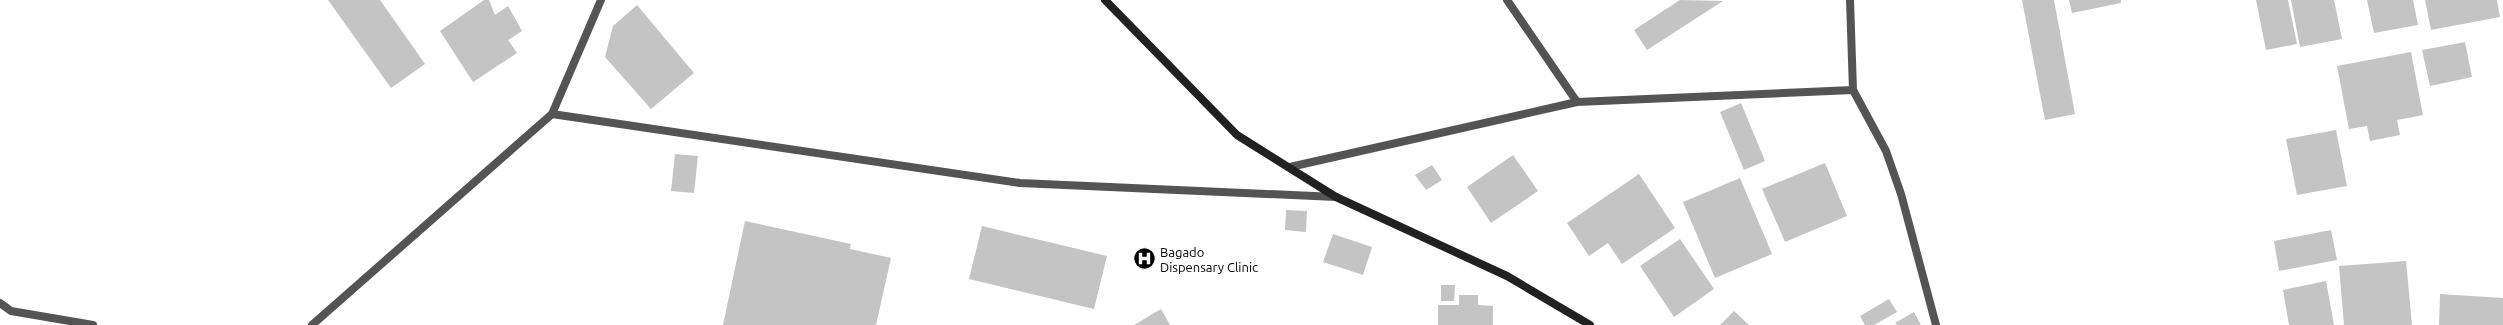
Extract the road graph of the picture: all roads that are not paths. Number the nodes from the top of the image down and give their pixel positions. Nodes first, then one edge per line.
1 (601, 0) edge
2 (1105, 0) edge
3 (1507, 0) edge
4 (1850, 0) edge
5 (1853, 90) junction
6 (1577, 102) junction
7 (552, 114) junction
8 (1290, 167) junction
9 (1336, 197) junction
10 (0, 303) edge
11 (93, 325) edge
12 (312, 325) edge
13 (1590, 325) edge
14 (1936, 325) edge

1 - 7 street
2 - 8 street
3 - 6 street
4 - 5 street
5 - 6 street
5 - 14 street
6 - 8 street
7 - 9 street
7 - 12 street
8 - 9 street
9 - 13 street
10 - 11 street

